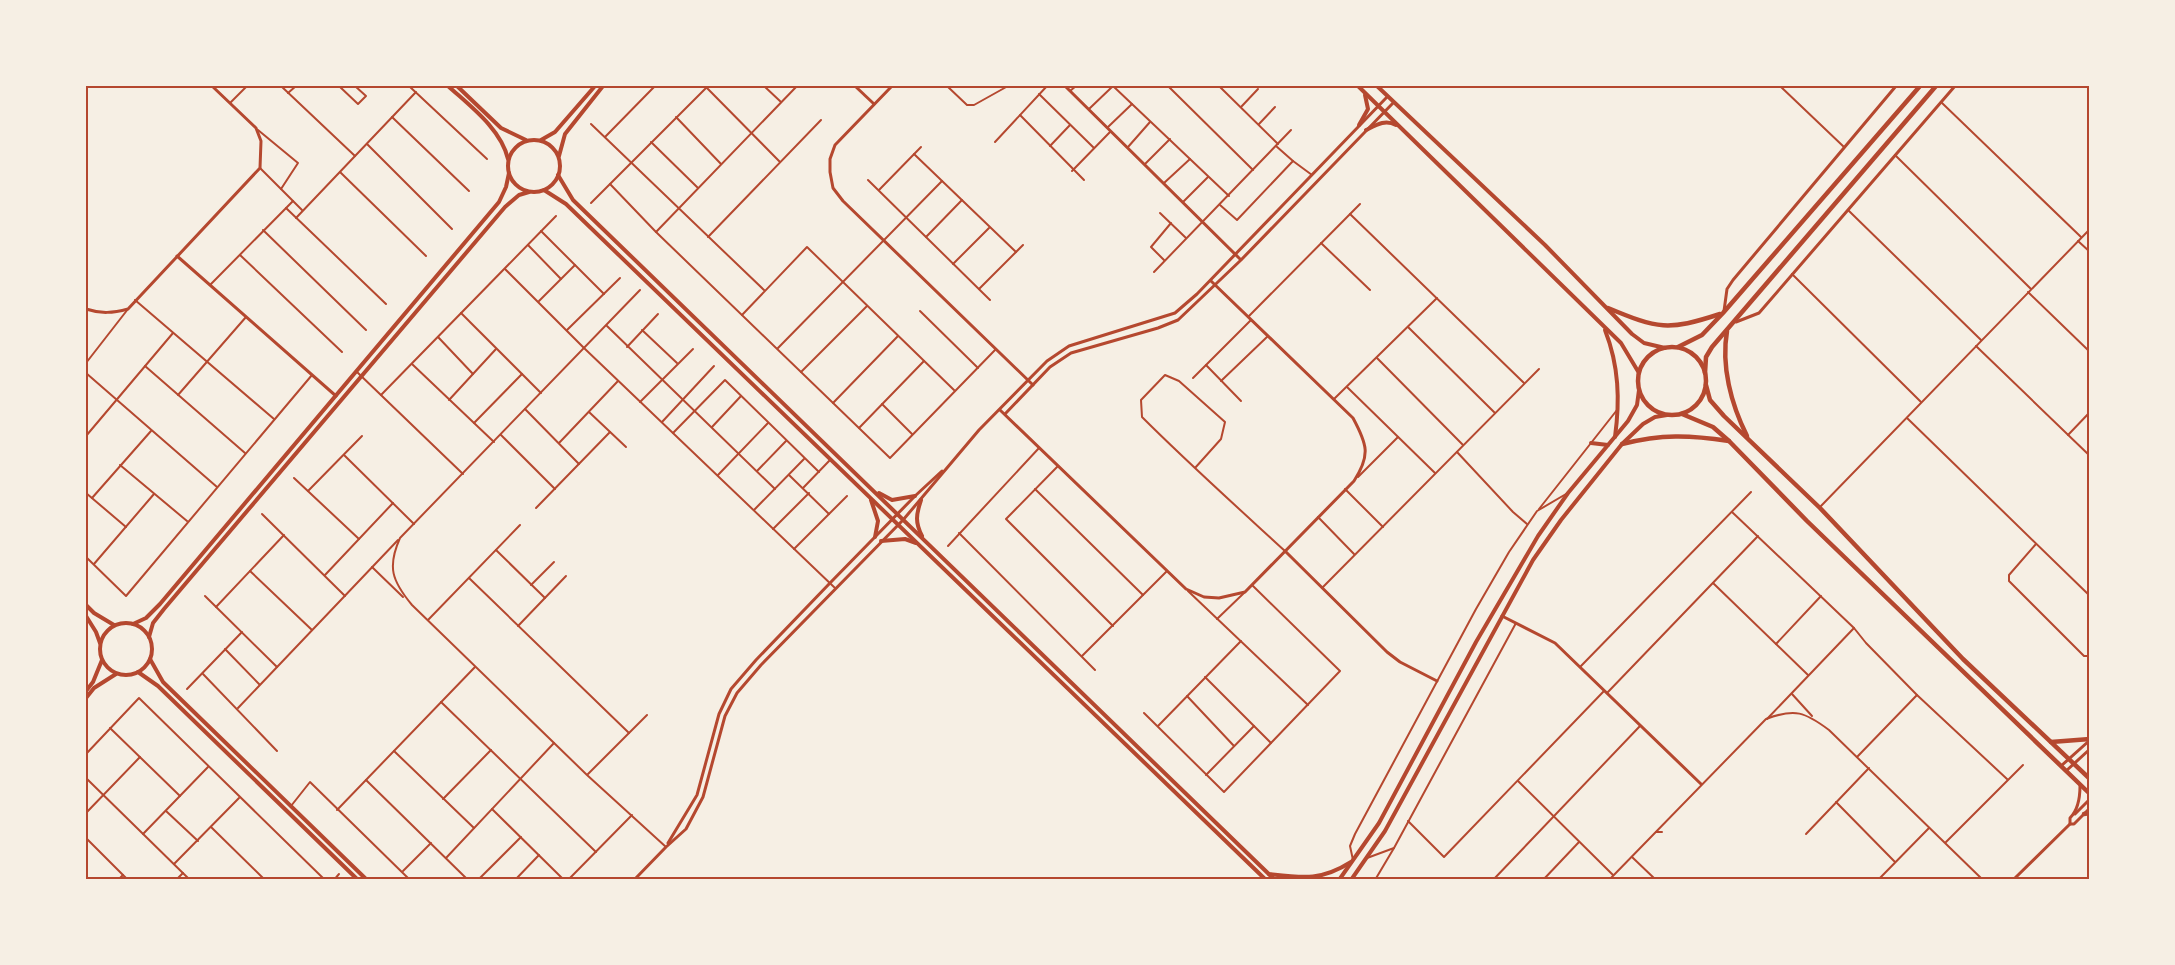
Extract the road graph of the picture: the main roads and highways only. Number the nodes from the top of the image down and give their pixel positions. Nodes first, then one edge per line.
1 (448, 86) edge
2 (457, 86) edge
3 (595, 86) edge
4 (603, 86) edge
5 (1358, 86) edge
6 (1377, 86) edge
7 (1920, 86) edge
8 (1936, 86) edge
9 (1362, 90) junction
10 (1359, 125) road end
11 (1400, 127) junction
12 (1366, 130) road end
13 (527, 141) junction
14 (540, 141) junction
15 (558, 157) junction
16 (509, 160) junction
17 (509, 173) junction
18 (558, 175) junction
19 (544, 190) junction
20 (529, 192) junction
21 (1608, 308) junction
22 (1723, 312) junction
23 (1604, 326) junction
24 (1728, 328) junction
25 (1678, 347) junction
26 (1665, 348) junction
27 (1639, 373) junction
28 (1705, 373) junction
29 (1706, 386) junction
30 (1639, 390) junction
31 (1682, 414) junction
32 (1667, 415) junction
33 (1615, 438) junction
34 (1749, 440) junction
35 (1729, 441) junction
36 (1591, 443) road end
37 (1622, 444) junction
38 (1609, 445) junction
39 (873, 490) junction
40 (915, 495) road end
41 (869, 496) junction
42 (921, 500) road end
43 (875, 537) road end
44 (924, 540) junction
45 (881, 542) road end
46 (919, 544) junction
47 (86, 605) edge
48 (86, 615) edge
49 (133, 624) junction
50 (115, 626) junction
51 (149, 637) junction
52 (100, 643) junction
53 (150, 659) junction
54 (102, 660) junction
55 (138, 672) junction
56 (117, 674) junction
57 (86, 691) edge
58 (86, 698) edge
59 (2090, 740) edge
60 (2051, 742) junction
61 (2090, 779) edge
62 (2090, 794) edge
63 (1353, 860) junction
64 (1269, 874) junction
65 (358, 879) edge
66 (367, 879) edge
67 (1264, 879) edge
68 (1275, 879) edge
69 (1339, 879) edge
70 (1352, 879) edge

1 - 16 main road
2 - 13 main road
3 - 14 main road
4 - 15 main road
5 - 9 main road
6 - 21 main road
7 - 22 highway
8 - 24 highway
9 - 10 main road
9 - 11 main road
11 - 12 main road
11 - 23 main road
13 - 14 main road
13 - 16 main road
14 - 15 main road
15 - 18 main road
16 - 17 main road
17 - 20 main road
17 - 49 main road
18 - 19 main road
18 - 39 main road
19 - 20 main road
19 - 41 main road
20 - 51 main road
21 - 22 highway
21 - 26 main road
22 - 25 highway
23 - 27 main road
23 - 33 main road
24 - 28 highway
24 - 34 highway
25 - 26 highway
25 - 28 highway
26 - 27 highway
27 - 30 highway
28 - 29 highway
29 - 31 highway
29 - 34 highway
30 - 32 highway
30 - 33 main road
31 - 32 highway
31 - 35 highway
32 - 37 main road
33 - 38 main road
34 - 60 highway
35 - 37 highway
35 - 62 highway
36 - 38 main road
37 - 70 main road
38 - 63 main road
39 - 40 main road
39 - 44 main road
41 - 43 main road
41 - 46 main road
42 - 44 main road
44 - 64 main road
45 - 46 main road
46 - 67 main road
47 - 50 main road
48 - 52 main road
49 - 50 main road
49 - 51 main road
50 - 52 main road
51 - 53 main road
52 - 54 main road
53 - 55 main road
53 - 66 main road
54 - 56 main road
54 - 57 main road
55 - 56 main road
55 - 65 main road
56 - 58 main road
59 - 60 highway
60 - 61 highway
63 - 64 main road
63 - 69 main road
64 - 68 main road

